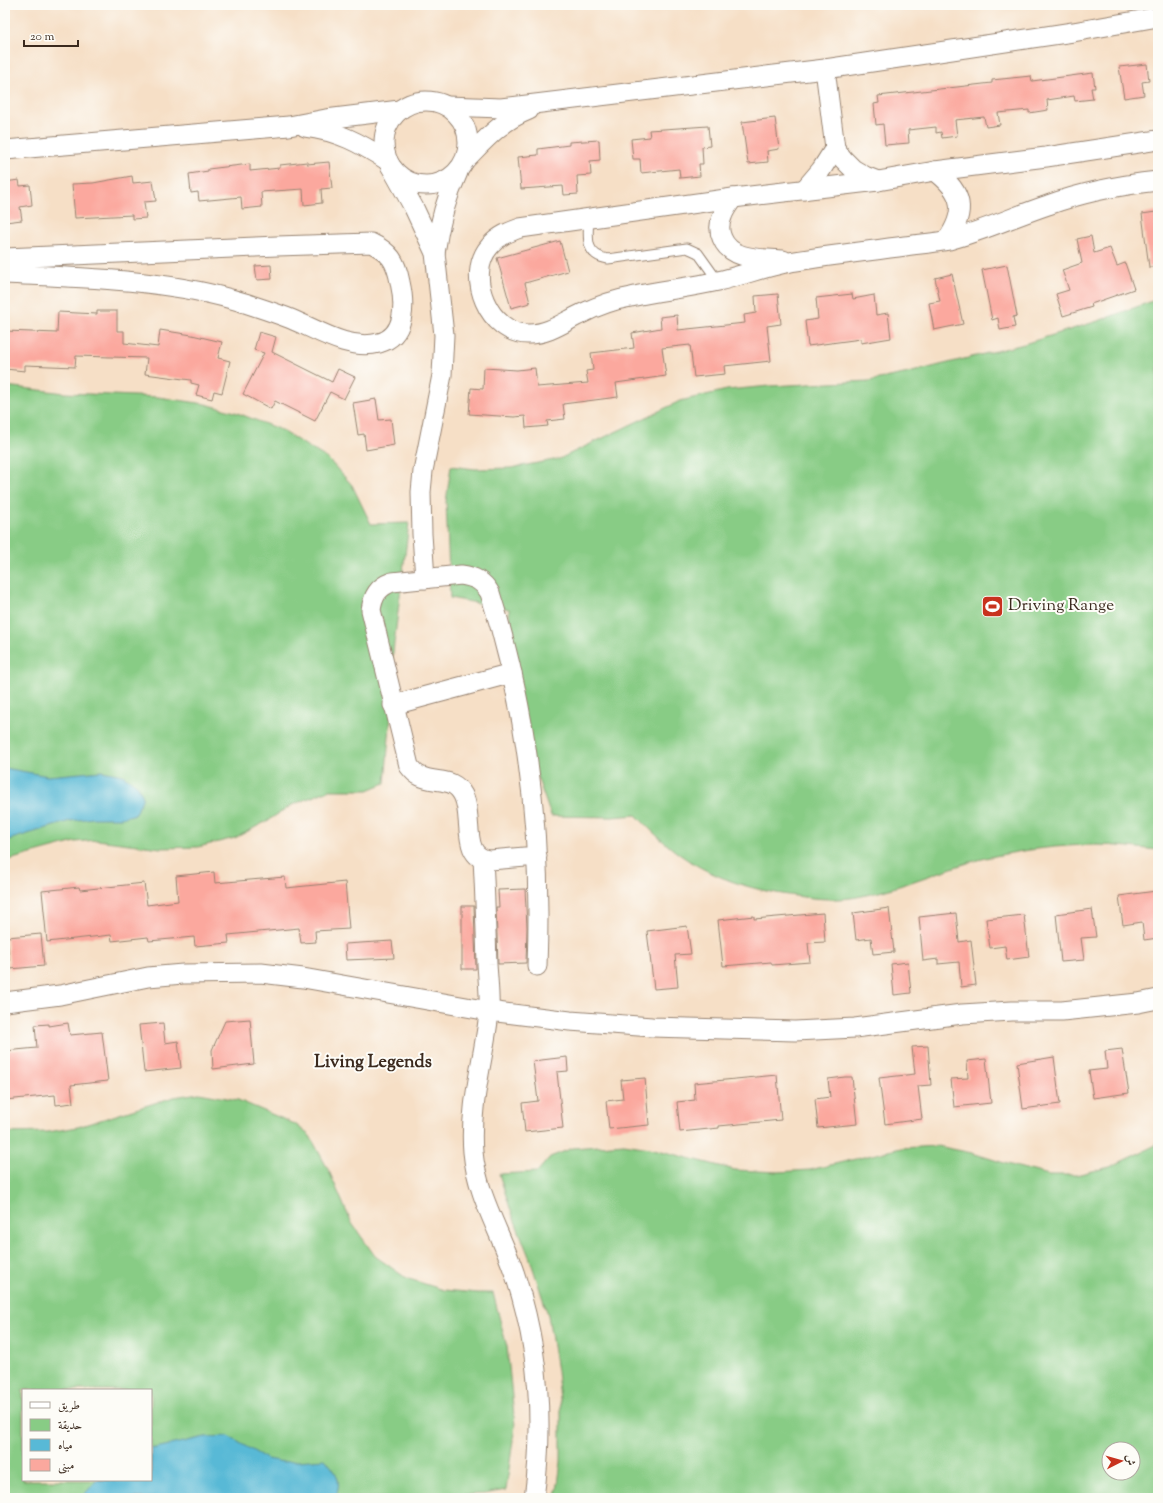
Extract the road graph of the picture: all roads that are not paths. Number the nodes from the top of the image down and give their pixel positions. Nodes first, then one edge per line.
1 (1158, 17) edge
2 (825, 69) junction
3 (549, 102) junction
4 (447, 106) junction
5 (400, 110) junction
6 (289, 126) junction
7 (1158, 140) edge
8 (835, 148) junction
9 (5, 150) edge
10 (389, 163) junction
11 (461, 166) junction
12 (935, 171) junction
13 (878, 181) junction
14 (1158, 181) edge
15 (804, 190) junction
16 (733, 198) junction
17 (589, 218) junction
18 (947, 240) junction
19 (435, 253) junction
20 (5, 258) edge
21 (794, 261) junction
22 (5, 274) edge
23 (718, 281) junction
24 (425, 579) junction
25 (512, 673) junction
26 (393, 705) junction
27 (537, 856) junction
28 (483, 859) junction
29 (537, 966) dead end
30 (1158, 999) edge
31 (5, 1002) edge
32 (489, 1011) junction
33 (534, 1498) edge

1 - 2 street
2 - 3 street
2 - 8 street
3 - 4 street
3 - 11 street
4 - 5 street
4 - 11 street
5 - 6 street
5 - 10 street
6 - 9 street
6 - 10 street
7 - 12 street
8 - 13 street
8 - 15 street
10 - 11 street
10 - 19 street
11 - 19 street
12 - 13 street
12 - 18 street
13 - 15 street
14 - 18 street
15 - 16 street
16 - 17 street
16 - 21 street
17 - 23 lane
17 - 23 street
18 - 21 street
19 - 24 street
20 - 22 street
21 - 23 street
24 - 25 street
24 - 26 street
25 - 26 street
25 - 27 street
26 - 28 street
27 - 28 street
27 - 29 street
28 - 32 street
30 - 32 street
31 - 32 street
32 - 33 street

